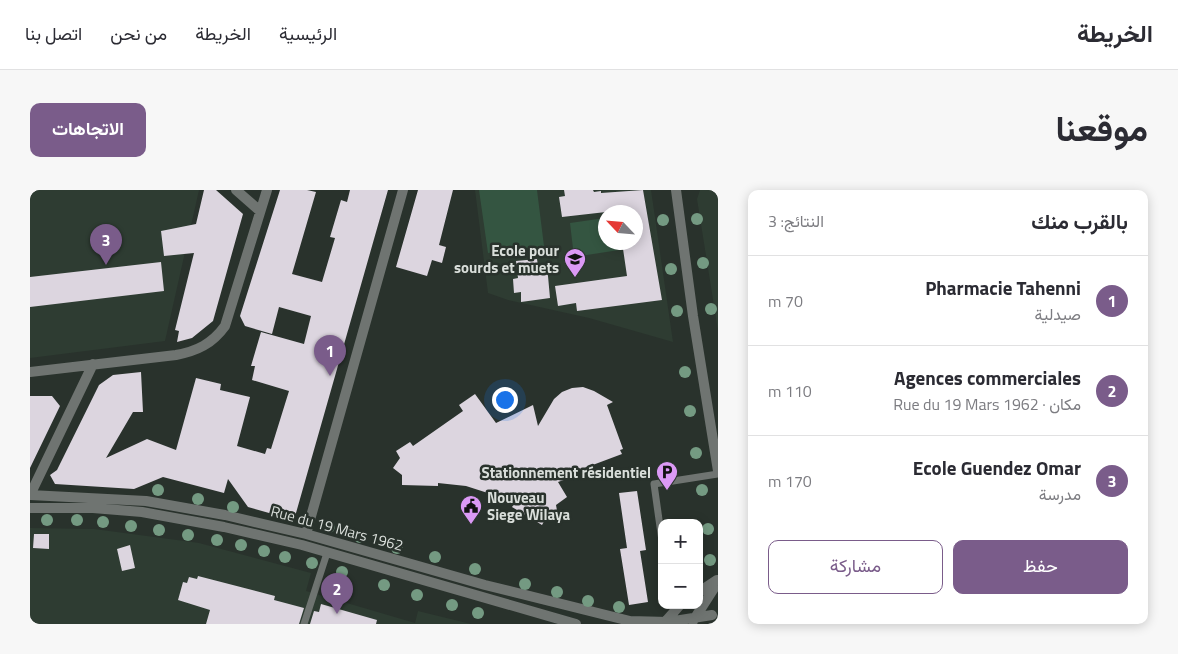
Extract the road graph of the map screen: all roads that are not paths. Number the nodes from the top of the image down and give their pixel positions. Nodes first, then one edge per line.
1 (236, 190) edge
2 (267, 190) edge
3 (403, 190) edge
4 (676, 190) edge
5 (260, 211) junction
6 (93, 364) junction
7 (30, 372) edge
8 (718, 472) edge
9 (30, 495) edge
10 (30, 508) edge
11 (659, 519) edge
12 (306, 534) junction
13 (327, 552) junction
14 (718, 581) edge
15 (703, 590) edge
16 (676, 609) edge
17 (715, 614) edge
18 (665, 622) junction
19 (696, 622) edge
20 (304, 624) edge
21 (576, 624) edge

1 - 5 street
2 - 5 street
3 - 12 street
4 - 8 street
5 - 6 street
6 - 7 street
6 - 9 street
8 - 11 lane
9 - 12 street, Rue du 19 Mars 1962
10 - 13 street, Rue du 19 Mars 1962
12 - 18 street, Rue du 19 Mars 1962
13 - 20 lane
13 - 21 street, Rue du 19 Mars 1962
14 - 15 street
14 - 19 street
16 - 18 street
17 - 19 street, Rue du 19 Mars 1962
18 - 19 street, Rue du 19 Mars 1962

